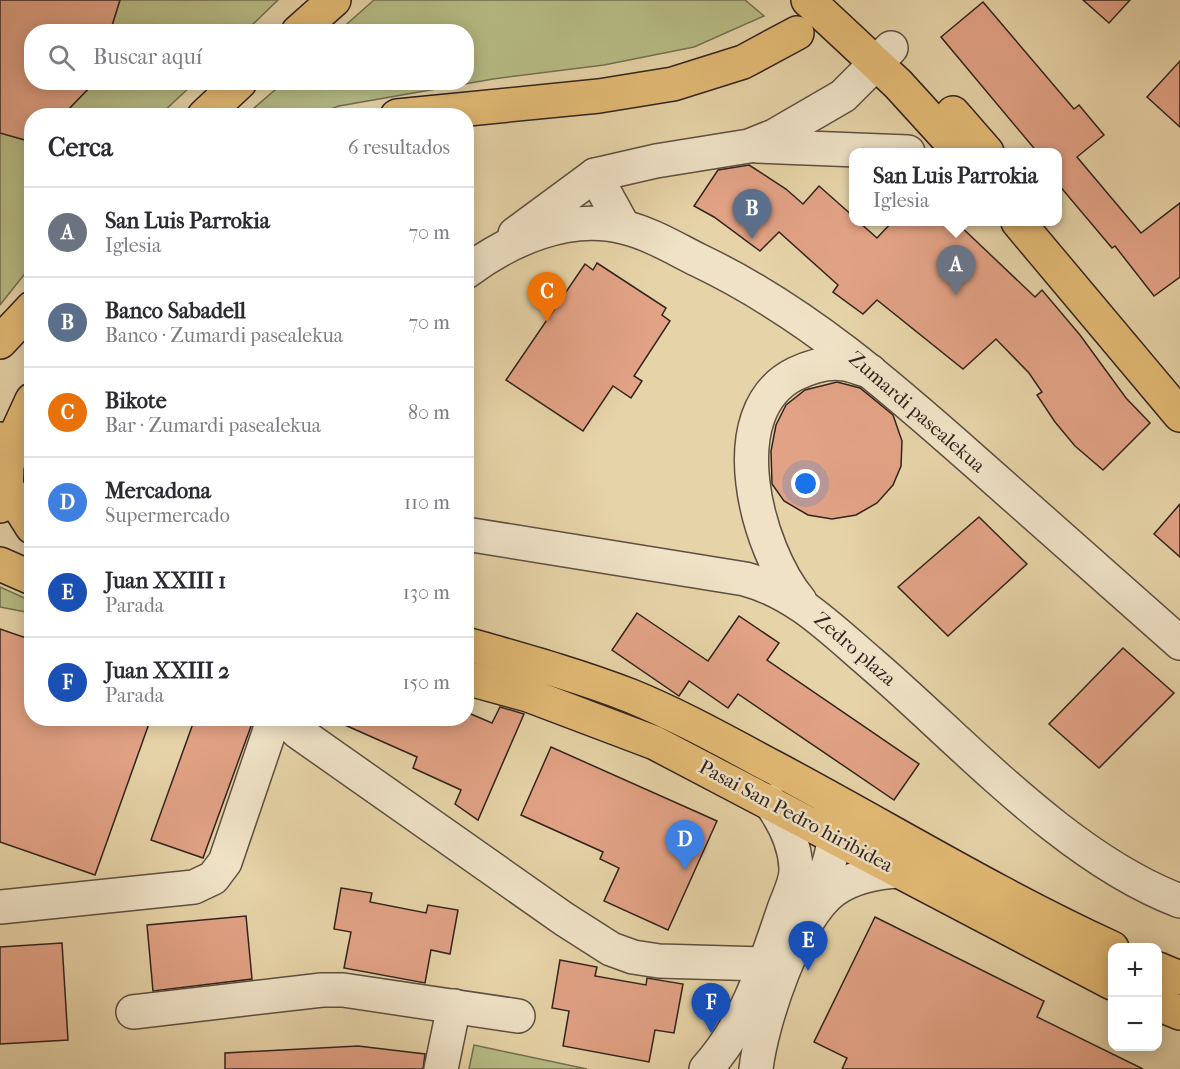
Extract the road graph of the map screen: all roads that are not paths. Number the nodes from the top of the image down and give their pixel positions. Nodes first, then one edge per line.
1 (334, 0) edge
2 (808, 0) edge
3 (838, 0) edge
4 (307, 24) edge
5 (797, 33) dead end
6 (884, 56) junction
7 (232, 90) edge
8 (212, 108) edge
9 (474, 108) edge
10 (749, 146) junction
11 (956, 148) edge
12 (983, 148) edge
13 (849, 150) edge
14 (596, 176) junction
15 (623, 226) junction
16 (1021, 226) edge
17 (1047, 226) edge
18 (477, 264) edge
19 (24, 316) edge
20 (0, 342) edge
21 (875, 373) junction
22 (1180, 383) edge
23 (1180, 415) edge
24 (24, 417) edge
25 (3, 474) edge
26 (24, 512) edge
27 (474, 535) edge
28 (769, 548) junction
29 (0, 564) edge
30 (24, 574) edge
31 (745, 579) junction
32 (802, 603) junction
33 (1180, 643) edge
34 (474, 646) edge
35 (474, 680) edge
36 (271, 726) edge
37 (292, 726) edge
38 (818, 791) junction
39 (769, 801) junction
40 (883, 825) junction
41 (836, 836) junction
42 (796, 870) junction
43 (900, 871) junction
44 (1180, 901) edge
45 (0, 907) edge
46 (810, 914) junction
47 (1108, 946) edge
48 (765, 963) junction
49 (1162, 971) edge
50 (1180, 978) edge
51 (1108, 980) edge
52 (1162, 1005) edge
53 (454, 1006) junction
54 (133, 1012) dead end
55 (1180, 1012) edge
56 (518, 1016) dead end
57 (441, 1069) edge
58 (706, 1069) edge
59 (756, 1069) edge

1 - 4 main road
2 - 6 main road
3 - 6 main road
5 - 9 main road
6 - 10 street, Zumardi pasealekua
6 - 11 main road
6 - 12 main road
7 - 8 main road
10 - 13 street, Zumardi pasealekua
10 - 14 street, Zumardi pasealekua
14 - 15 street
14 - 18 street, Zumardi pasealekua
15 - 18 street, Zumardi pasealekua
15 - 21 street, Zumardi pasealekua
16 - 23 main road
17 - 22 main road
19 - 20 main road
21 - 28 street
21 - 33 street, Zumardi pasealekua
24 - 25 main road
25 - 26 main road
27 - 31 street, Zedro plaza
28 - 31 street
28 - 32 street
29 - 30 main road
31 - 32 street, Zedro plaza
32 - 44 street, Zedro plaza
34 - 38 main road, Pasai San Pedro hiribidea
35 - 39 main road, Pasai San Pedro hiribidea
36 - 45 street
37 - 48 street
38 - 40 main road, Pasai San Pedro hiribidea
38 - 41 street
39 - 41 main road, Pasai San Pedro hiribidea
39 - 42 street
40 - 41 street
40 - 47 main road, Pasai San Pedro hiribidea
41 - 42 street
41 - 43 main road, Pasai San Pedro hiribidea
41 - 46 street
42 - 48 street
43 - 46 street
43 - 51 main road, Pasai San Pedro hiribidea
46 - 59 street
48 - 58 street
49 - 50 main road
52 - 55 main road
53 - 54 street
53 - 56 street
53 - 57 street

